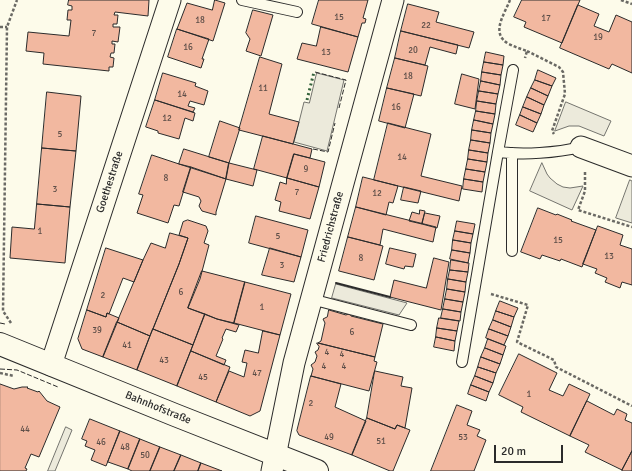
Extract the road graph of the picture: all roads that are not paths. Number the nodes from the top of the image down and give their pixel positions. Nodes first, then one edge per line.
1 (170, 0) edge
2 (242, 0) edge
3 (393, 0) edge
4 (297, 12) dead end
5 (513, 70) road end
6 (573, 149) joint
7 (498, 152) junction
8 (512, 154) junction
9 (632, 166) edge
10 (512, 251) dead end
11 (312, 299) junction
12 (411, 325) dead end
13 (0, 344) edge
14 (462, 362) dead end
15 (50, 365) junction
16 (274, 463) edge
17 (317, 471) edge

1 - 15 street, Goethestraße
2 - 4 lane
3 - 11 street, Friedrichstraße
5 - 7 lane
6 - 8 lane
6 - 9 street
7 - 8 lane
7 - 14 lane
8 - 10 lane
11 - 12 lane
11 - 16 street, Friedrichstraße
13 - 15 main road, Bahnhofstraße
15 - 16 main road, Bahnhofstraße
16 - 17 main road, Bahnhofstraße

